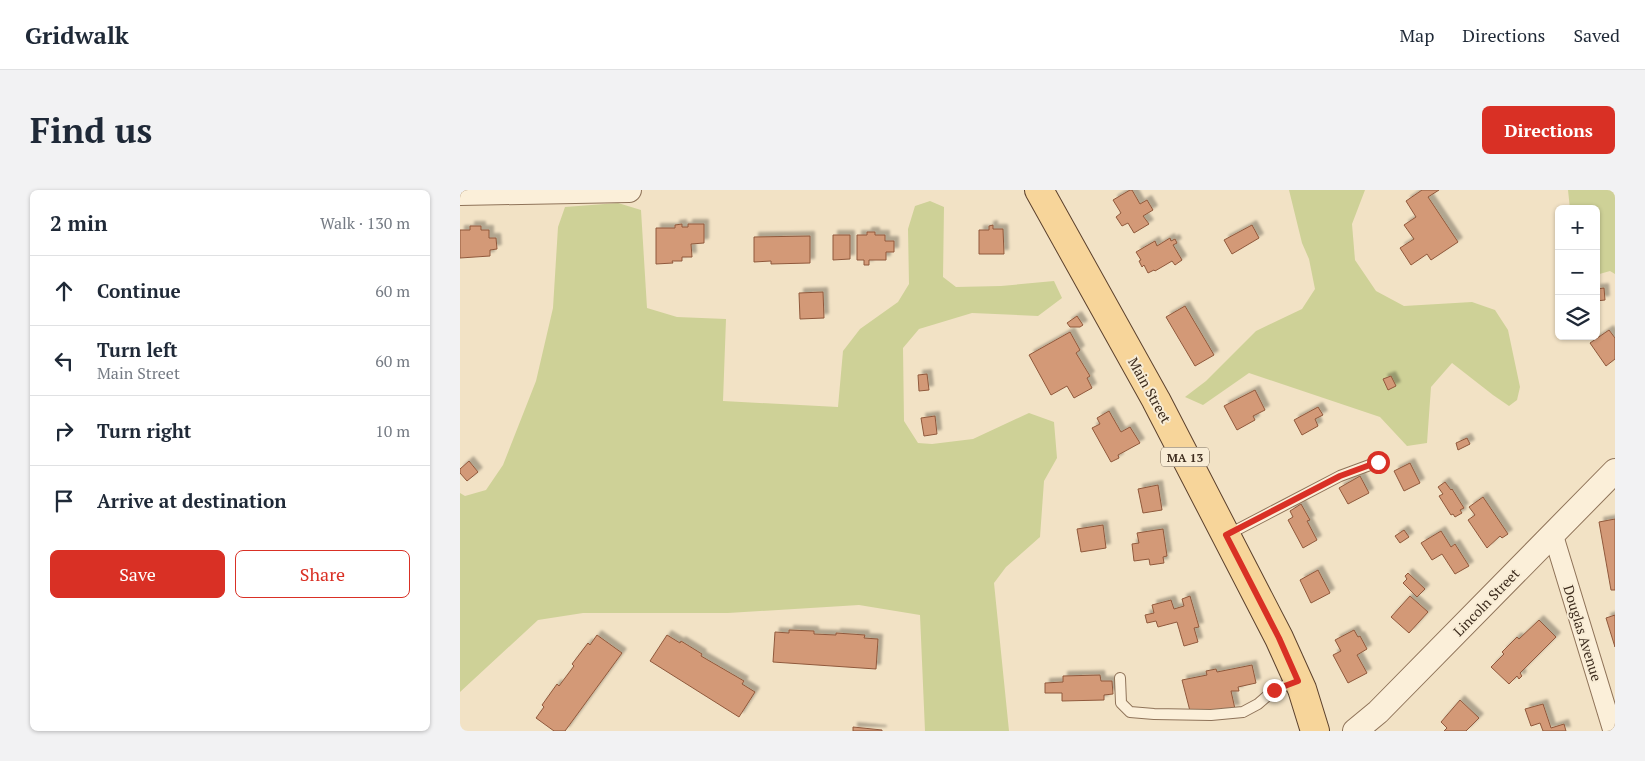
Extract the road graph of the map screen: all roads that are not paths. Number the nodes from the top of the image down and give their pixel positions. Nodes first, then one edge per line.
1 (629, 190) edge
2 (1039, 190) edge
3 (460, 193) edge
4 (1378, 462) dead end
5 (1615, 471) edge
6 (1553, 534) junction
7 (1226, 535) junction
8 (1120, 678) dead end
9 (1298, 681) junction
10 (1315, 731) edge
11 (1355, 731) edge
12 (1613, 731) edge

1 - 3 street
2 - 7 main road, Main Street / MA 13
4 - 7 lane
5 - 6 street, Lincoln Street
6 - 11 street, Lincoln Street
6 - 12 street, Douglas Avenue
7 - 9 main road, Main Street / MA 13
8 - 9 lane
9 - 10 main road, Main Street / MA 13

